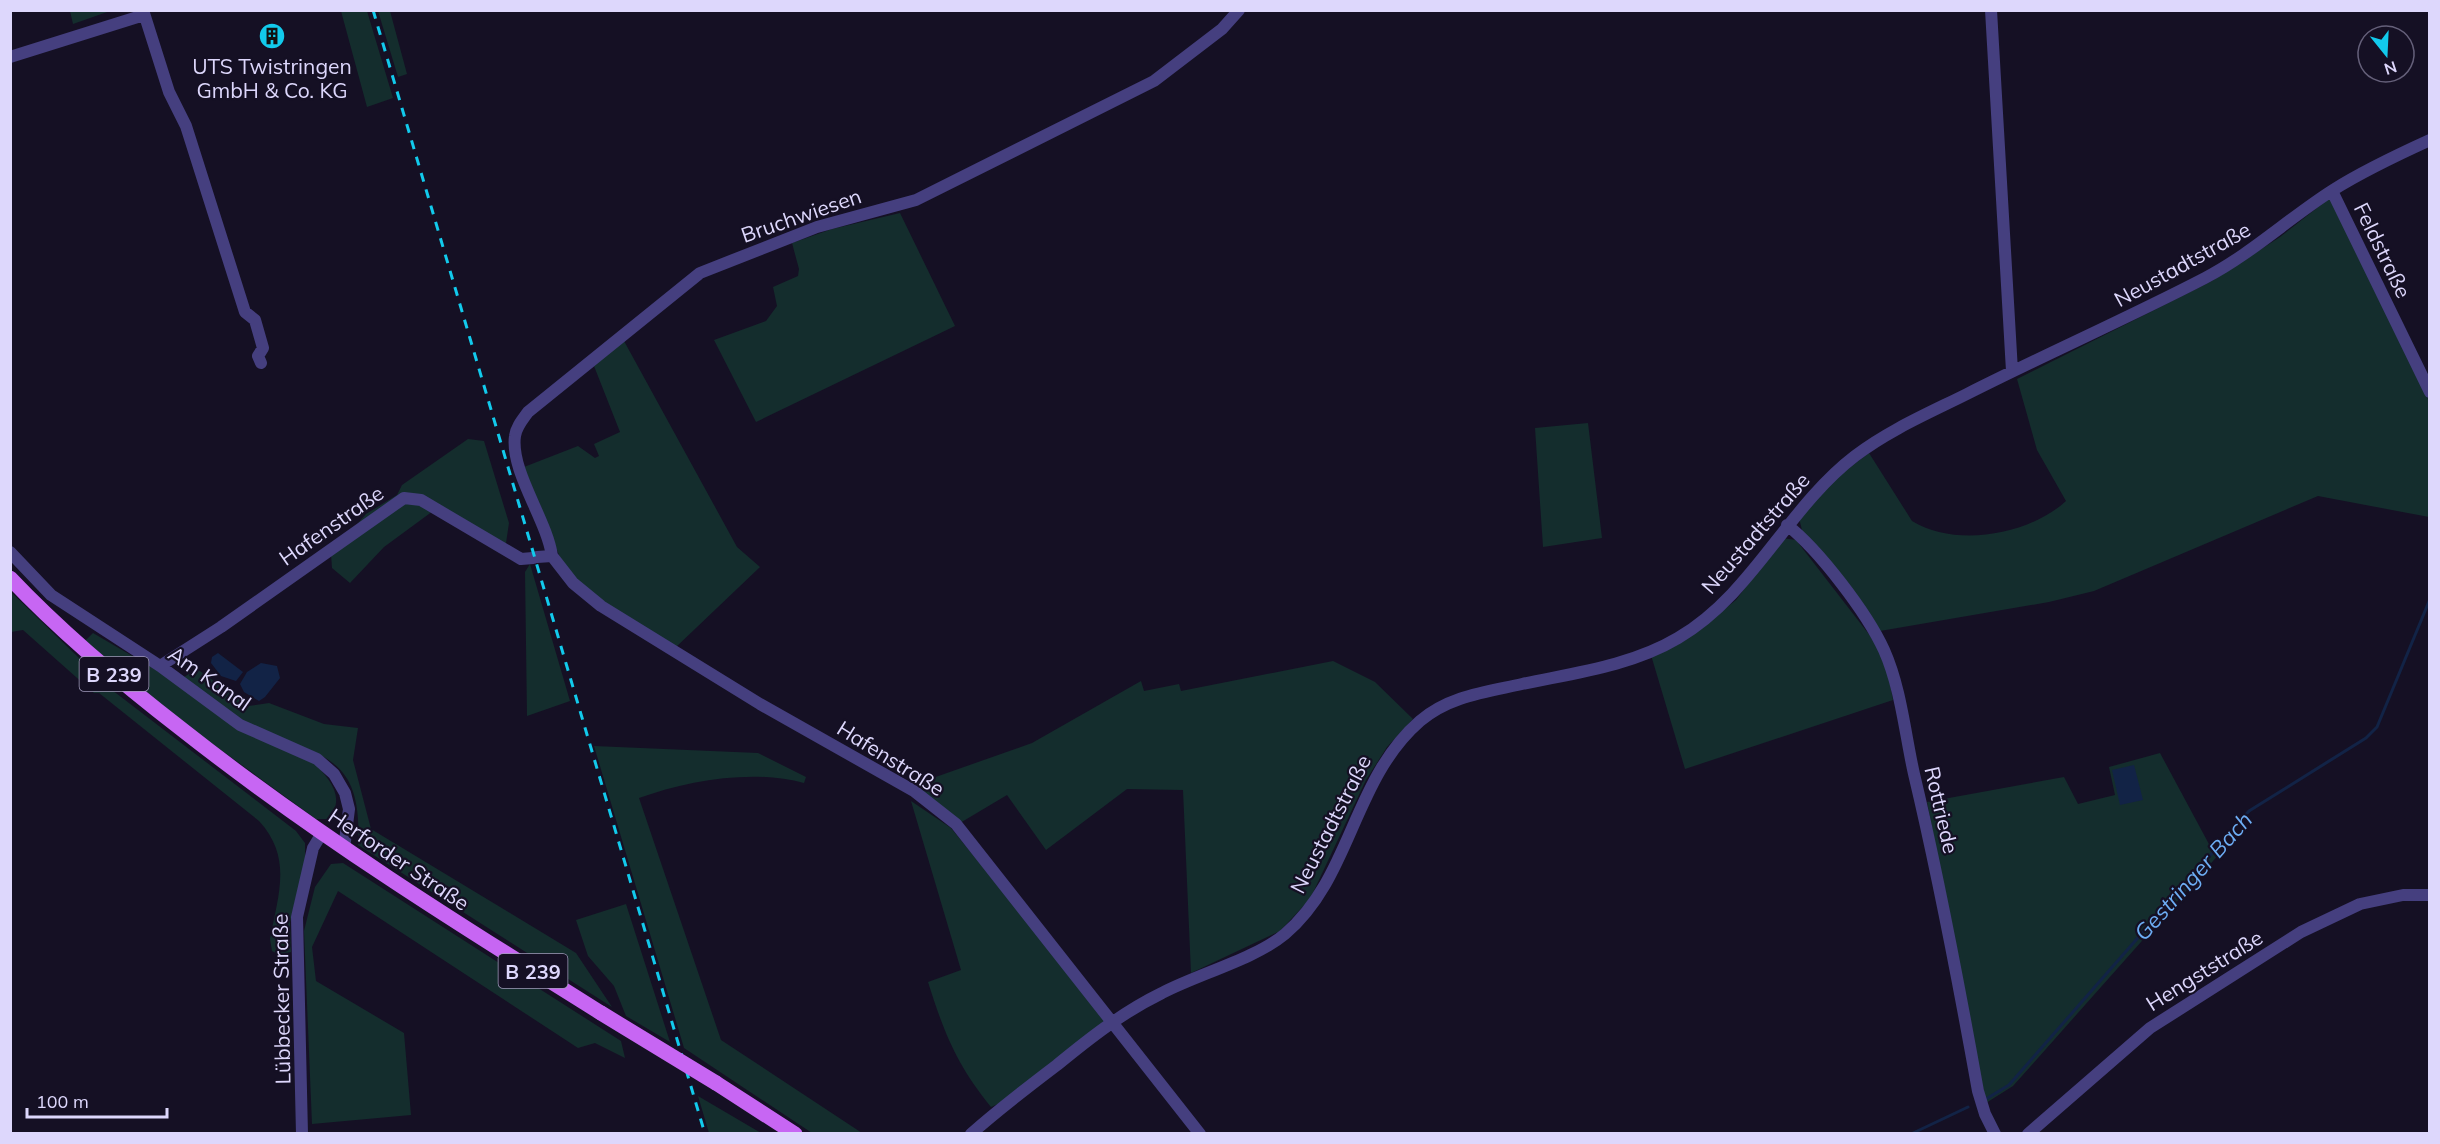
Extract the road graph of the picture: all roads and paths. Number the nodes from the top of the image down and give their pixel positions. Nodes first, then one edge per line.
1 (1239, 10) edge
2 (1991, 10) edge
3 (144, 13) edge
4 (10, 57) edge
5 (2430, 140) edge
6 (2332, 191) junction
7 (261, 363) dead end
8 (2012, 371) junction
9 (2430, 392) edge
10 (1787, 525) junction
11 (10, 552) edge
12 (552, 556) junction
13 (10, 578) edge
14 (160, 666) junction
15 (322, 833) junction
16 (344, 849) junction
17 (2430, 895) edge
18 (1111, 1022) junction
19 (302, 1134) edge
20 (795, 1134) edge
21 (971, 1134) edge
22 (1200, 1134) edge
23 (1995, 1134) edge
24 (2028, 1134) edge

1 - 12 street, Bruchwiesen
2 - 8 street
3 - 4 street
3 - 7 street
5 - 6 street, Neustadtstraße
6 - 8 street, Neustadtstraße
6 - 9 street, Feldstraße
8 - 10 street, Neustadtstraße
10 - 18 street, Neustadtstraße
10 - 23 street, Rottriede
11 - 14 street, Am Kanal
12 - 14 street, Hafenstraße
12 - 18 street, Hafenstraße
13 - 15 main road, Herforder Straße / B 239
14 - 16 street, Am Kanal
15 - 16 main road, Herforder Straße / B 239
15 - 19 street, Lübbecker Straße
16 - 20 main road, Herforder Straße / B 239, bridge
17 - 24 street, Hengststraße
18 - 21 street, Neustadtstraße
18 - 22 street, Hafenstraße

